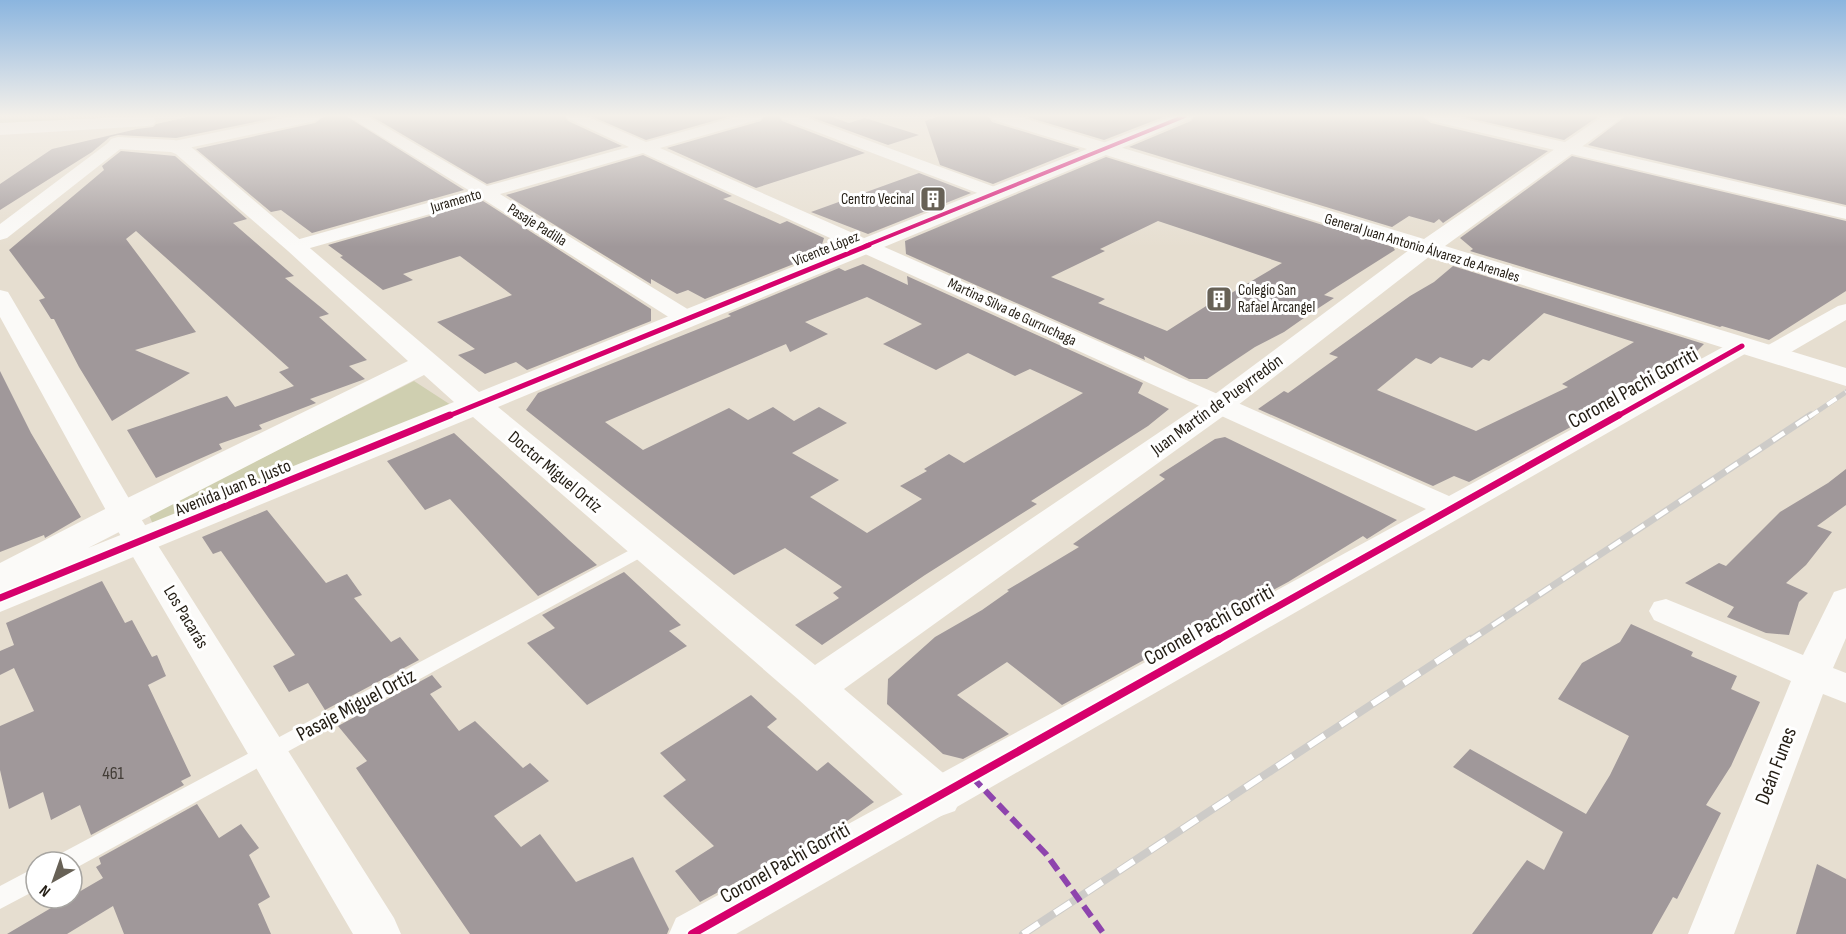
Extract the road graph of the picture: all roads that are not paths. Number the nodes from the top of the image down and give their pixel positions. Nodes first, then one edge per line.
1 (95, 160) edge
2 (194, 160) edge
3 (430, 160) edge
4 (599, 160) edge
5 (675, 160) edge
6 (905, 160) edge
7 (1076, 160) edge
8 (1141, 160) edge
9 (1549, 160) edge
10 (1620, 160) edge
11 (486, 193) junction
12 (994, 193) junction
13 (1846, 213) edge
14 (0, 234) edge
15 (867, 245) junction
16 (296, 246) junction
17 (1425, 249) junction
18 (0, 297) edge
19 (1846, 312) edge
20 (686, 318) junction
21 (1756, 350) junction
22 (427, 363) junction
23 (1846, 377) edge
24 (477, 405) junction
25 (1218, 406) junction
26 (1450, 508) junction
27 (132, 528) junction
28 (645, 548) junction
29 (0, 580) edge
30 (0, 598) edge
31 (1846, 600) edge
32 (1666, 611) dead end
33 (1829, 682) edge
34 (814, 688) junction
35 (267, 753) junction
36 (938, 797) junction
37 (84, 852) edge
38 (24, 885) edge
39 (0, 898) edge
40 (378, 934) edge
41 (693, 934) edge
42 (1711, 934) edge

1 - 14 street
2 - 16 street, Doctor Miguel Ortiz
3 - 11 street, Pasaje Padilla
4 - 11 street, Juramento
5 - 15 street, Martina Silva de Gurruchaga
6 - 12 street
7 - 12 street, Vicente López
8 - 17 street, General Juan Antonio Álvarez de Arenales
9 - 17 street, Juan Martín de Pueyrredón
10 - 13 street
11 - 16 street, Juramento
11 - 20 street, Pasaje Padilla
12 - 15 street, Vicente López
15 - 20 street, Vicente López
15 - 25 street, Martina Silva de Gurruchaga
16 - 22 street, Doctor Miguel Ortiz
17 - 21 street, General Juan Antonio Álvarez de Arenales
17 - 25 street, Juan Martín de Pueyrredón
18 - 27 street, Los Pacarás
19 - 21 street
20 - 24 street, Vicente López
21 - 23 street, General Juan Antonio Álvarez de Arenales
21 - 26 street, Coronel Pachi Gorriti
22 - 24 street, Doctor Miguel Ortiz
22 - 27 street, Avenida Juan B. Justo
24 - 27 street, Avenida Juan B. Justo
24 - 28 street, Doctor Miguel Ortiz
25 - 26 street, Martina Silva de Gurruchaga
25 - 34 street, Juan Martín de Pueyrredón
26 - 36 street, Coronel Pachi Gorriti
27 - 29 street, Avenida Juan B. Justo
27 - 30 street, Avenida Juan B. Justo
27 - 35 street, Los Pacarás
28 - 34 street, Doctor Miguel Ortiz
28 - 35 lane, Pasaje Miguel Ortiz
31 - 33 street, Deán Funes
32 - 33 street
33 - 42 street, Deán Funes
34 - 36 street, Doctor Miguel Ortiz
35 - 37 lane, Pasaje Miguel Ortiz
35 - 40 street, Los Pacarás
36 - 41 street, Coronel Pachi Gorriti
38 - 39 lane

